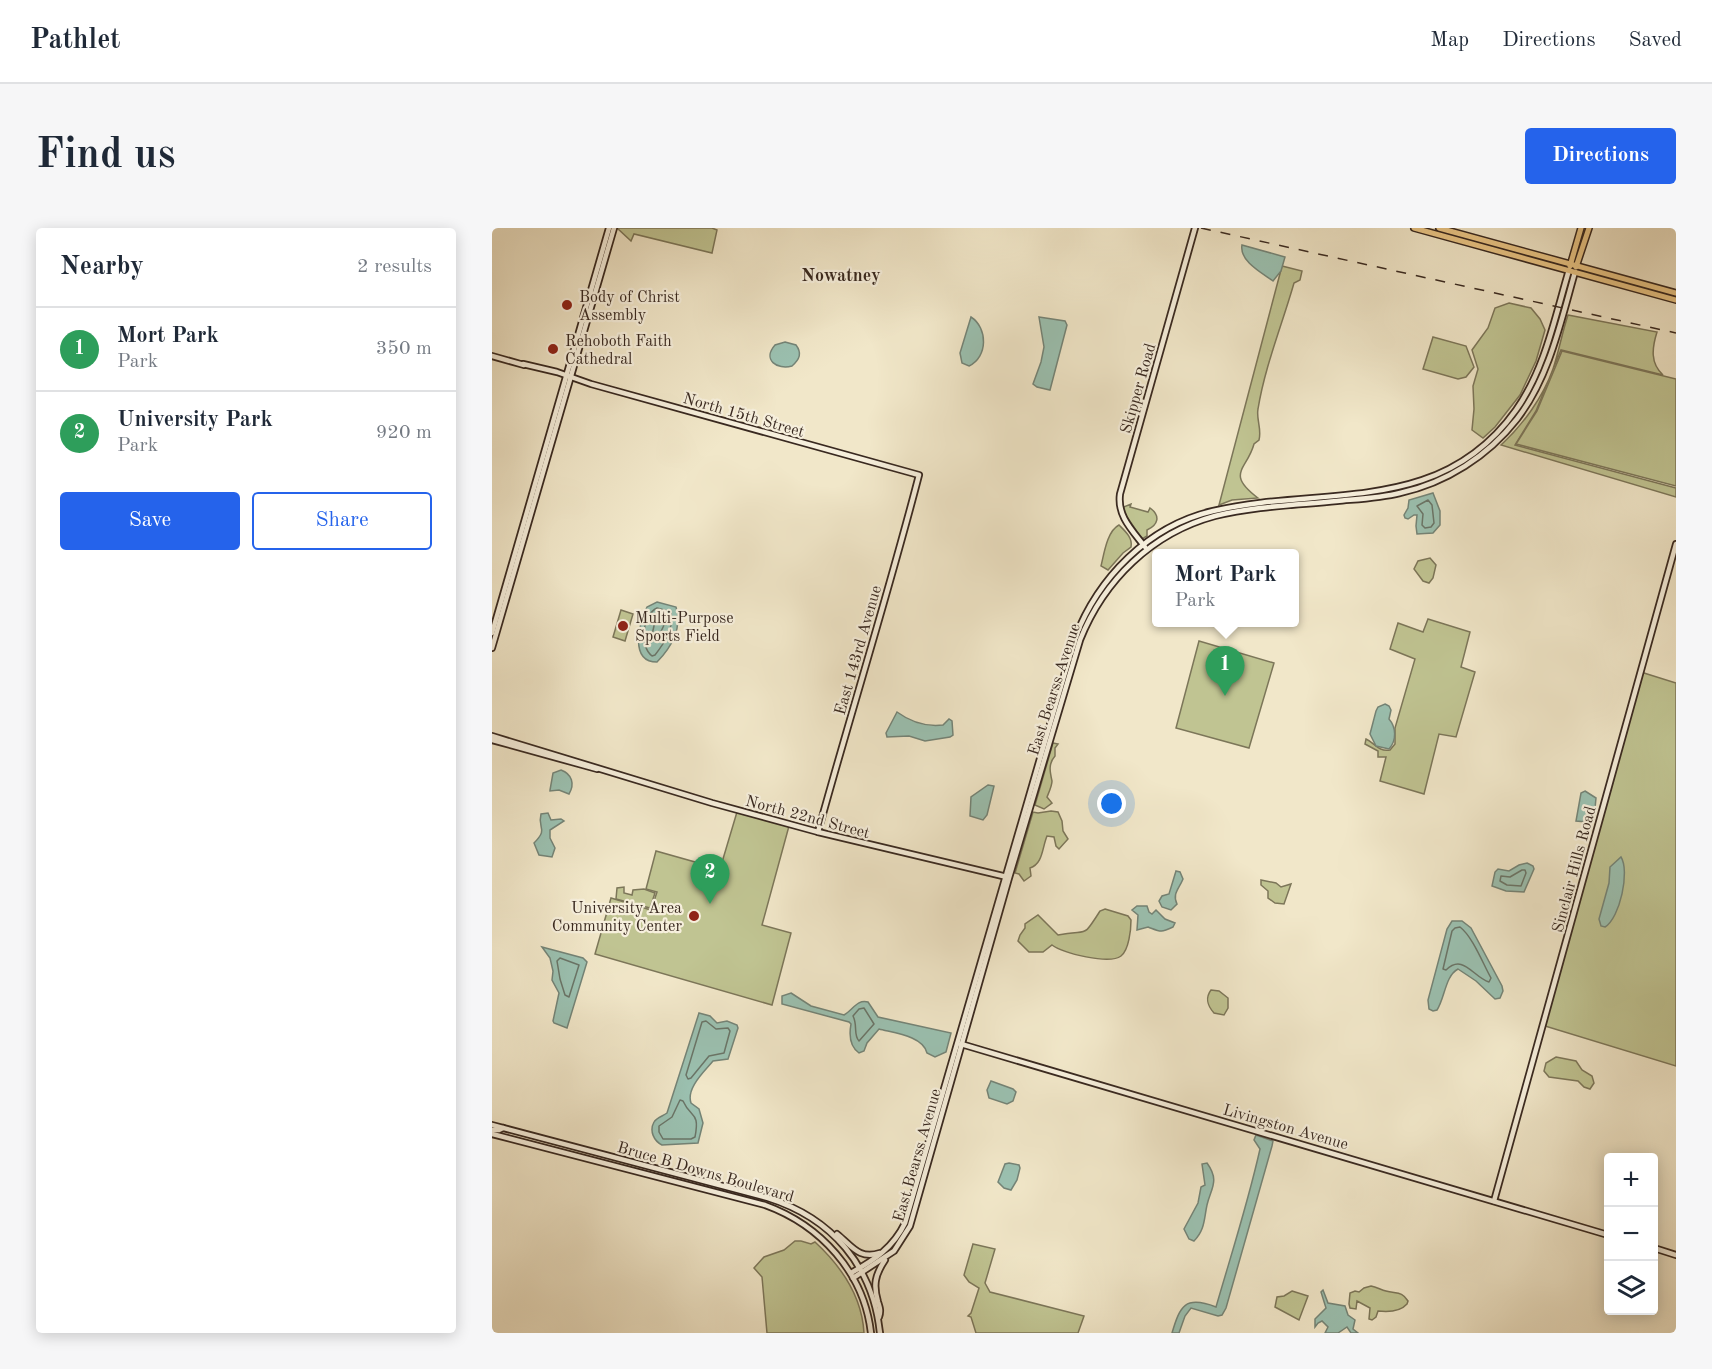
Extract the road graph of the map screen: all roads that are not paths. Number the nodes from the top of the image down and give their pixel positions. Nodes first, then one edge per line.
1 (611, 228) edge
2 (1195, 228) edge
3 (1414, 228) edge
4 (1439, 228) edge
5 (1581, 228) edge
6 (1590, 228) edge
7 (1475, 241) junction
8 (1574, 264) junction
9 (1572, 271) junction
10 (1649, 292) junction
11 (1676, 294) edge
12 (1676, 300) edge
13 (492, 356) edge
14 (566, 376) junction
15 (918, 475) joint
16 (531, 506) junction
17 (1676, 544) edge
18 (1145, 547) junction
19 (492, 633) edge
20 (492, 648) edge
21 (492, 738) edge
22 (561, 756) junction
23 (551, 757) junction
24 (581, 762) junction
25 (586, 768) junction
26 (603, 770) junction
27 (818, 832) junction
28 (1007, 877) junction
29 (959, 1044) junction
30 (492, 1125) edge
31 (503, 1128) junction
32 (514, 1131) junction
33 (494, 1133) edge
34 (1494, 1201) junction
35 (825, 1226) junction
36 (1604, 1234) edge
37 (1658, 1250) edge
38 (886, 1251) junction
39 (1676, 1255) edge
40 (886, 1258) junction
41 (861, 1270) junction
42 (852, 1275) junction
43 (878, 1319) junction
44 (871, 1333) edge
45 (880, 1333) edge

1 - 14 main road
1 - 14 main road
2 - 18 main road, Skipper Road
3 - 7 main road
4 - 7 main road
5 - 8 main road, East Bearss Avenue
6 - 8 main road, East Bearss Avenue
7 - 8 main road
7 - 9 main road
8 - 9 main road, East Bearss Avenue
8 - 11 main road
9 - 10 main road
9 - 18 main road, East Bearss Avenue
10 - 11 main road
10 - 12 main road
13 - 14 main road, North 15th Street
14 - 15 main road, North 15th Street
14 - 16 main road
15 - 27 main road, East 143rd Avenue
16 - 19 main road
16 - 20 main road
17 - 34 main road, Sinclair Hills Road
18 - 28 main road, East Bearss Avenue
21 - 22 main road, North 22nd Street
21 - 23 main road, North 22nd Street
22 - 23 main road
22 - 24 main road, North 22nd Street
23 - 25 main road, North 22nd Street
24 - 25 main road
24 - 26 main road, North 22nd Street
25 - 26 main road, North 22nd Street
26 - 27 main road, North 22nd Street
27 - 28 main road, North 22nd Street
28 - 29 main road, East Bearss Avenue
29 - 34 main road, Livingston Avenue
29 - 38 main road, East Bearss Avenue
29 - 40 main road, East Bearss Avenue
30 - 31 main road, Bruce B Downs Boulevard
31 - 32 main road, Bruce B Downs Boulevard
31 - 33 main road
32 - 33 main road
32 - 35 main road, Bruce B Downs Boulevard
33 - 42 main road, Bruce B Downs Boulevard
34 - 36 main road, Livingston Avenue
35 - 38 main road
35 - 41 main road, Bruce B Downs Boulevard
37 - 39 main road
38 - 41 main road, East Bearss Avenue
40 - 41 main road, East Bearss Avenue
40 - 43 main road
41 - 42 main road, East Bearss Avenue
41 - 43 main road, Bruce B Downs Boulevard
42 - 44 main road, Bruce B Downs Boulevard
43 - 45 main road, Bruce B Downs Boulevard

